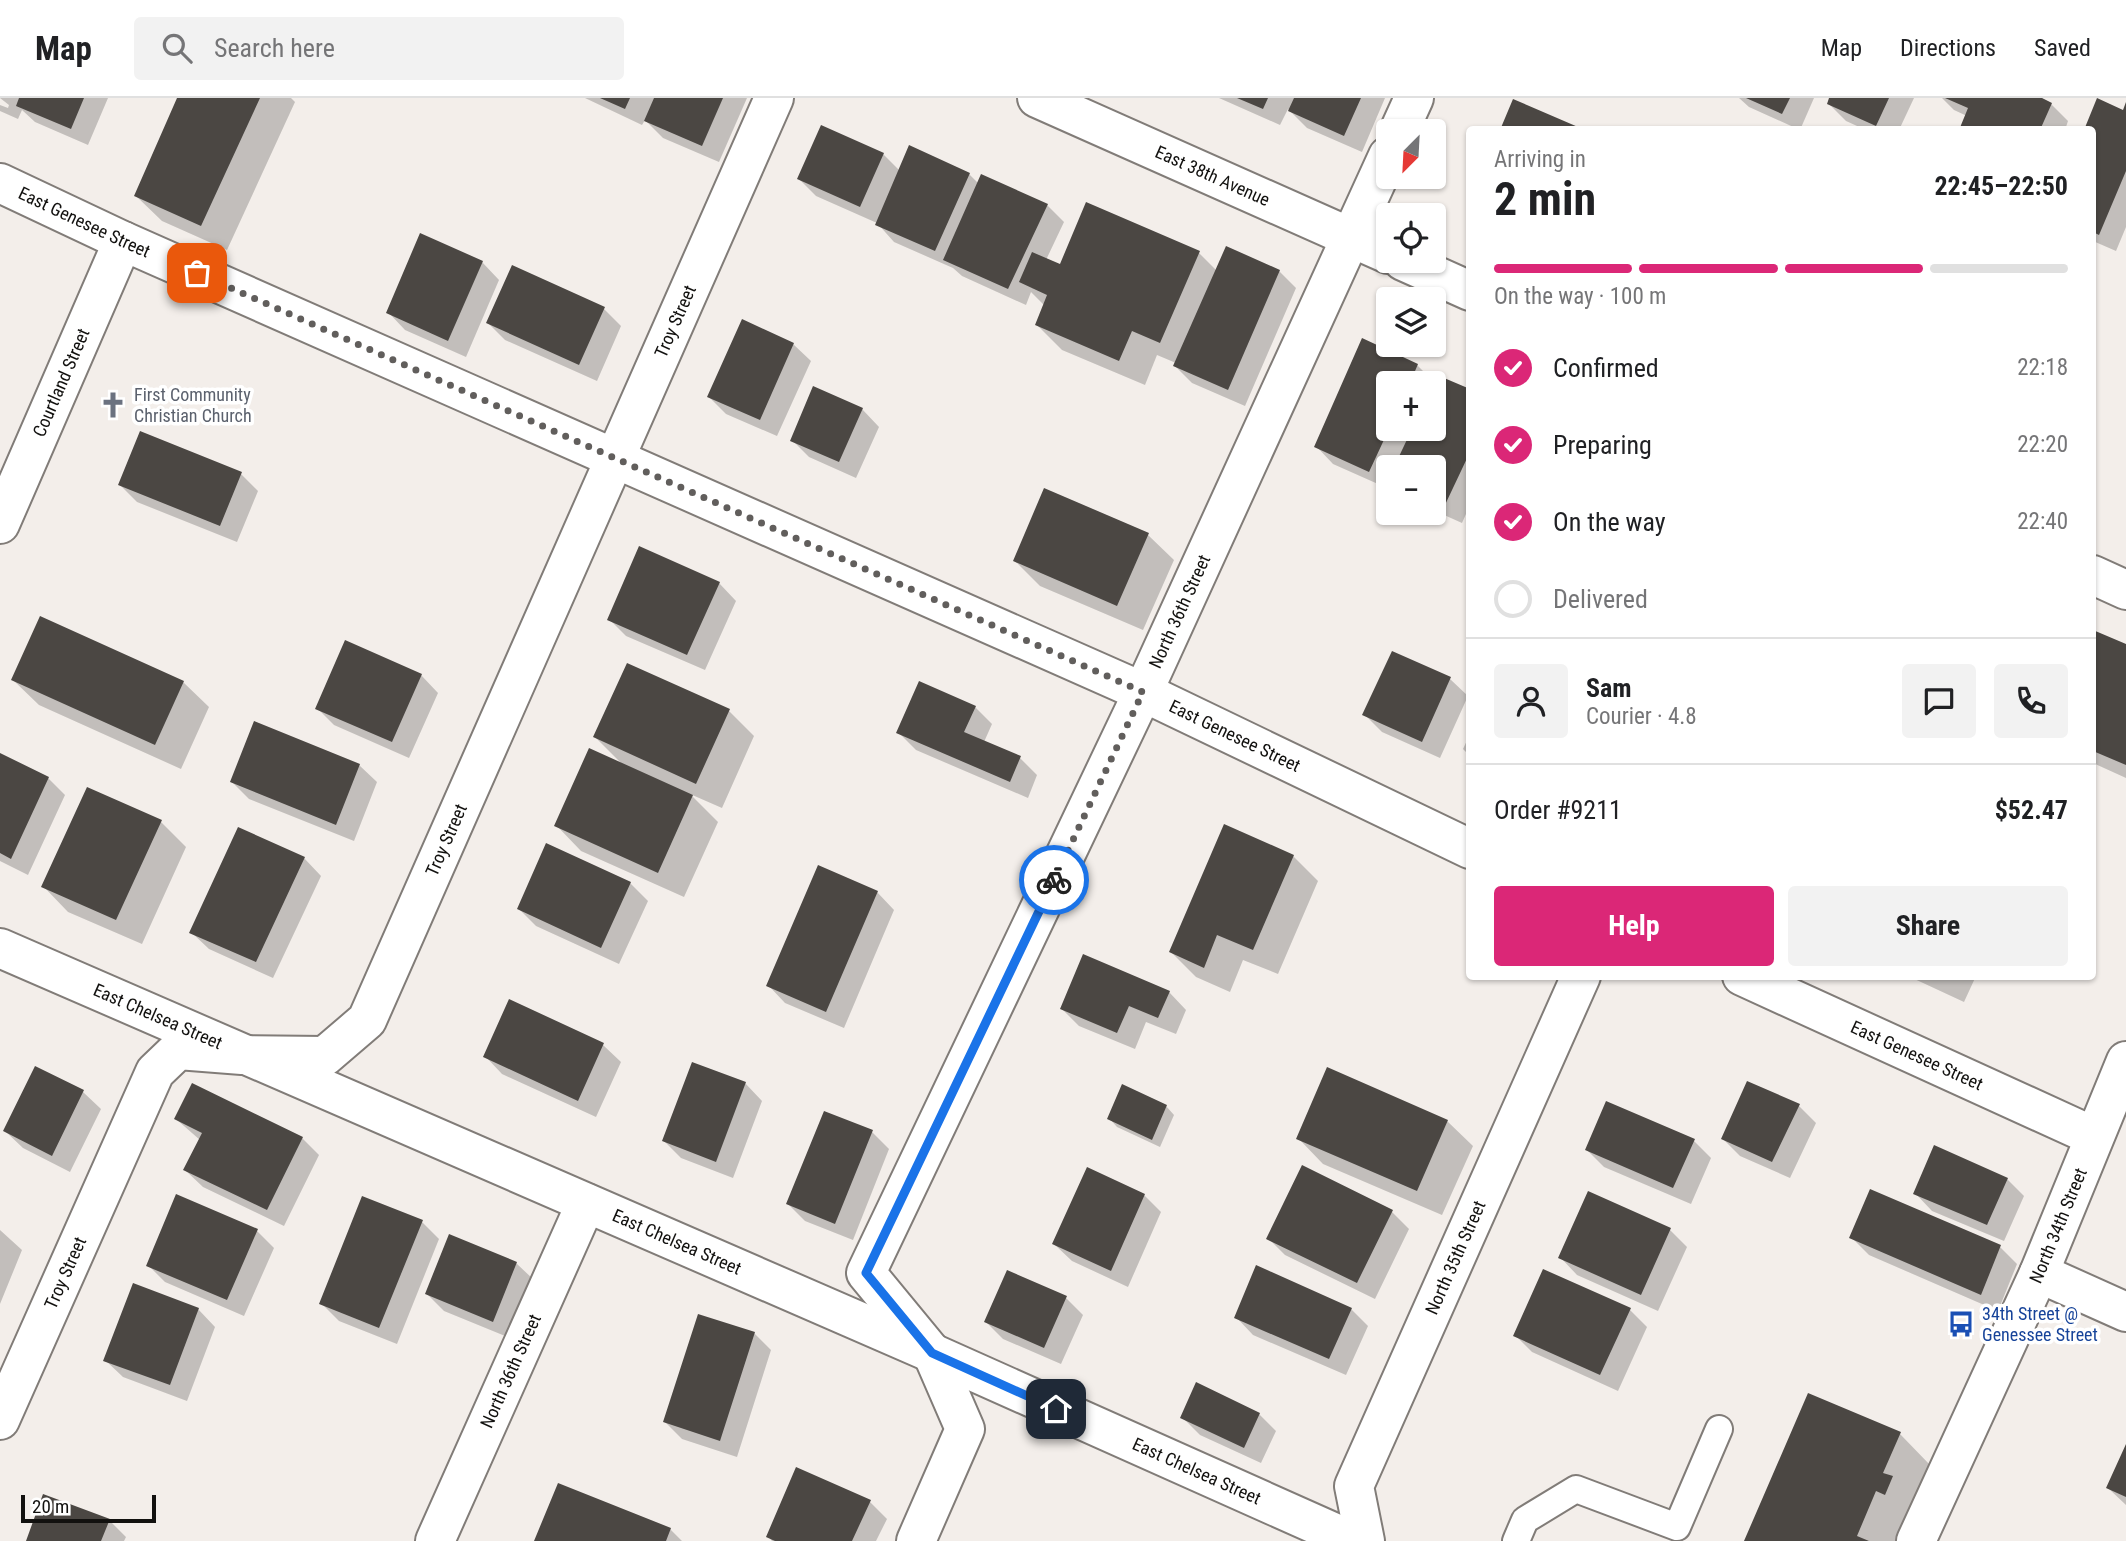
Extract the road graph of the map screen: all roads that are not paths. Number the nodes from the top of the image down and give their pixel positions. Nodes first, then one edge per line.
1 (774, 98) edge
2 (1037, 98) edge
3 (1414, 98) edge
4 (1404, 119) edge
5 (1376, 182) edge
6 (0, 183) edge
7 (1351, 237) junction
8 (123, 241) junction
9 (1376, 248) edge
10 (1430, 273) edge
11 (1466, 289) edge
12 (617, 459) junction
13 (0, 524) edge
14 (2096, 576) edge
15 (2126, 590) edge
16 (1143, 692) junction
17 (1466, 847) edge
18 (0, 948) edge
19 (1579, 980) edge
20 (1751, 980) edge
21 (242, 1055) junction
22 (2126, 1062) edge
23 (2093, 1136) junction
24 (586, 1203) junction
25 (2039, 1273) junction
26 (2126, 1312) edge
27 (932, 1353) junction
28 (0, 1420) edge
29 (1719, 1429) dead end
30 (435, 1541) edge
31 (916, 1541) edge
32 (1353, 1541) edge
33 (1365, 1541) edge
34 (1516, 1541) edge
35 (1916, 1541) edge

1 - 12 street, Troy Street
2 - 7 street, East 38th Avenue
3 - 4 street
5 - 7 street, North 36th Street
6 - 8 street, East Genesee Street
7 - 9 street, East 38th Avenue
7 - 16 street, North 36th Street
8 - 12 street, East Genesee Street
8 - 13 street, Courtland Street
10 - 11 street
12 - 16 street, East Genesee Street
12 - 21 street, Troy Street
14 - 15 street
16 - 17 street, East Genesee Street
16 - 27 street, North 36th Street
18 - 21 street, East Chelsea Street
19 - 33 street, North 35th Street
20 - 23 street, East Genesee Street
21 - 24 street, East Chelsea Street
21 - 28 street, Troy Street
22 - 23 street, North 34th Street
23 - 25 street, North 34th Street
24 - 27 street, East Chelsea Street
24 - 30 street, North 36th Street
25 - 26 street
25 - 35 street, North 34th Street
27 - 31 street
27 - 32 street, East Chelsea Street
29 - 34 lane

